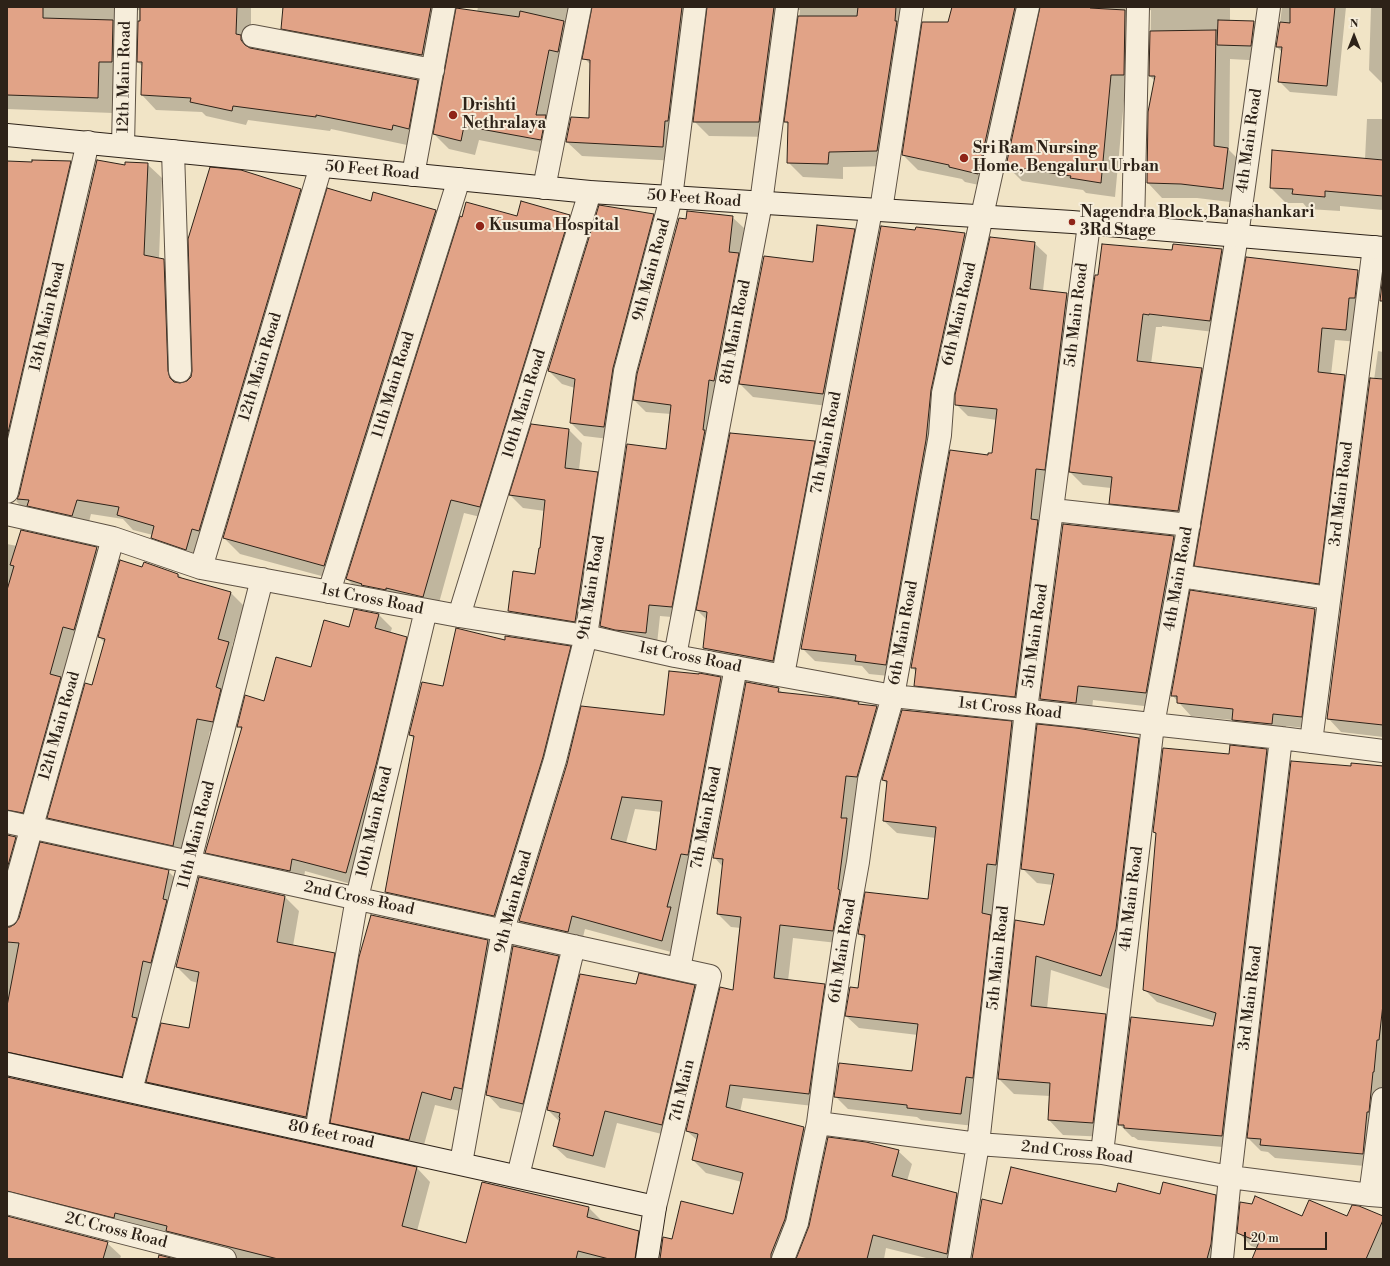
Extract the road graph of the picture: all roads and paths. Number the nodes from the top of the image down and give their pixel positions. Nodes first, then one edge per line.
1 (126, 7) edge
2 (444, 7) edge
3 (580, 7) edge
4 (695, 7) edge
5 (787, 7) edge
6 (912, 7) edge
7 (1028, 7) edge
8 (1138, 7) edge
9 (1269, 7) edge
10 (253, 36) dead end
11 (433, 70) junction
12 (7, 135) edge
13 (88, 142) junction
14 (123, 146) junction
15 (173, 151) junction
16 (321, 166) junction
17 (413, 175) junction
18 (459, 179) junction
19 (544, 188) junction
20 (590, 192) junction
21 (671, 198) junction
22 (761, 203) junction
23 (876, 210) junction
24 (982, 217) junction
25 (1089, 224) junction
26 (1133, 228) junction
27 (1237, 236) junction
28 (1378, 248) edge
29 (180, 371) dead end
30 (7, 492) edge
31 (1053, 510) junction
32 (7, 514) edge
33 (1189, 525) junction
34 (112, 538) junction
35 (201, 568) junction
36 (1180, 576) junction
37 (262, 579) junction
38 (329, 592) junction
39 (1329, 598) junction
40 (426, 610) junction
41 (459, 616) junction
42 (586, 636) junction
43 (675, 656) junction
44 (736, 667) junction
45 (784, 675) junction
46 (893, 696) junction
47 (1026, 710) junction
48 (1153, 725) junction
49 (1281, 738) junction
50 (1311, 742) junction
51 (1383, 751) edge
52 (7, 822) edge
53 (32, 828) junction
54 (190, 862) junction
55 (357, 898) junction
56 (7, 915) edge
57 (503, 930) junction
58 (574, 946) junction
59 (679, 969) junction
60 (710, 976) joint
61 (7, 1064) edge
62 (131, 1091) junction
63 (1383, 1099) edge
64 (818, 1123) junction
65 (316, 1132) junction
66 (978, 1144) junction
67 (1102, 1153) junction
68 (461, 1163) junction
69 (518, 1176) junction
70 (1230, 1177) junction
71 (1377, 1195) edge
72 (7, 1203) edge
73 (655, 1207) junction
74 (225, 1259) edge
75 (647, 1259) edge
76 (783, 1259) edge
77 (959, 1259) edge
78 (1222, 1259) edge

1 - 14 street, 12th Main Road
2 - 11 street
3 - 19 street
4 - 21 street, 9th Main Road
5 - 22 street, 8th Main Road
6 - 23 street, 7th Main Road
7 - 24 street, 6th Main Road
8 - 26 street
9 - 27 street, 4th Main Road
10 - 11 street
11 - 17 street
12 - 13 street, 50 Feet Road
13 - 14 street, 50 Feet Road
13 - 30 street, 13th Main Road
14 - 15 street, 50 Feet Road
15 - 16 street, 50 Feet Road
15 - 29 street
16 - 17 street, 50 Feet Road
16 - 35 street, 12th Main Road
17 - 18 street, 50 Feet Road
18 - 19 street, 50 Feet Road
18 - 38 street, 11th Main Road
19 - 20 street, 50 Feet Road
20 - 21 street, 50 Feet Road
20 - 41 street, 10th Main Road
21 - 22 street, 50 Feet Road
21 - 42 street, 9th Main Road
22 - 23 street, 50 Feet Road
22 - 43 street, 8th Main Road
23 - 24 street, 50 Feet Road
23 - 45 street, 7th Main Road
24 - 25 street, 50 Feet Road
24 - 46 street, 6th Main Road
25 - 26 street, 50 Feet Road
25 - 31 street, 5th Main Road
26 - 27 street, 50 Feet Road
27 - 28 street, 50 Feet Road
27 - 33 street, 4th Main Road
28 - 39 street, 3rd Main Road
31 - 33 street
31 - 47 street, 5th Main Road
32 - 34 street, 1st Cross Road
33 - 36 street, 4th Main Road
34 - 35 street, 1st Cross Road
34 - 53 street, 12th Main Road
35 - 37 street, 1st Cross Road
36 - 39 street
36 - 48 street, 4th Main Road
37 - 38 street, 1st Cross Road
37 - 54 street, 11th Main Road
38 - 40 street, 1st Cross Road
39 - 50 street, 3rd Main Road
40 - 41 street, 1st Cross Road
40 - 55 street, 10th Main Road
41 - 42 street, 1st Cross Road
42 - 43 street, 1st Cross Road
42 - 57 street, 9th Main Road
43 - 44 street, 1st Cross Road
44 - 45 street, 1st Cross Road
44 - 59 street, 7th Main Road
45 - 46 street, 1st Cross Road
46 - 47 street, 1st Cross Road
46 - 64 street, 6th Main Road
47 - 48 street, 1st Cross Road
47 - 66 street, 5th Main Road
48 - 49 street, 1st Cross Road
48 - 67 street, 4th Main Road
49 - 50 street, 1st Cross Road
49 - 70 street, 3rd Main Road
50 - 51 street, 1st Cross Road
52 - 53 street, 2nd Cross Road
53 - 54 street, 2nd Cross Road
53 - 56 street, 12th Main Road
54 - 55 street, 2nd Cross Road
54 - 62 street, 11th Main Road
55 - 57 street, 2nd Cross Road
55 - 65 street, 10th Main Road
57 - 58 street, 2nd Cross Road
57 - 68 street, 9th Main Road
58 - 59 street, 2nd Cross Road
58 - 69 street
59 - 60 street, 2nd Cross Road
60 - 73 street, 7th Main
61 - 62 street, 80 feet road
62 - 65 street, 80 feet road
63 - 71 street
64 - 66 street, 2nd Cross Road
64 - 76 street, 6th Main Road
65 - 68 street, 80 feet road
66 - 67 street, 2nd Cross Road
66 - 77 street, 5th Main Road
67 - 70 street, 2nd Cross Road
68 - 69 street, 80 feet road
69 - 73 street, 80 feet road
70 - 71 street, 2nd Cross Road
70 - 78 street, 3rd Main Road
72 - 74 street, 2C Cross Road
73 - 75 street

